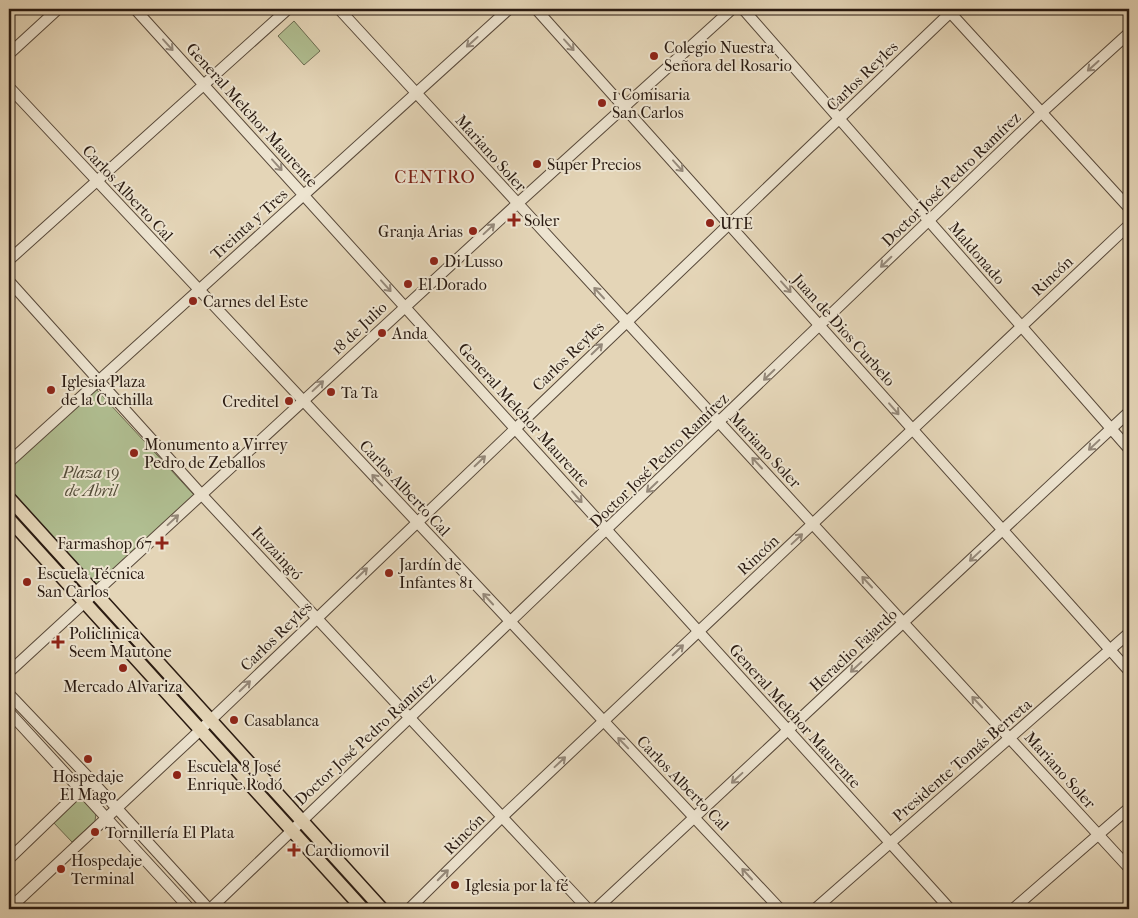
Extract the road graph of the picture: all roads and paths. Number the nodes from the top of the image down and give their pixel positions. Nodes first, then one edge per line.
1 (58, 9) edge
2 (135, 9) edge
3 (288, 9) edge
4 (339, 9) edge
5 (508, 9) edge
6 (536, 9) edge
7 (732, 9) edge
8 (743, 9) edge
9 (950, 10) edge
10 (1129, 34) edge
11 (9, 54) edge
12 (203, 84) junction
13 (9, 87) edge
14 (416, 93) junction
15 (625, 106) junction
16 (1041, 113) junction
17 (840, 118) junction
18 (96, 180) junction
19 (303, 195) junction
20 (517, 204) junction
21 (1129, 208) edge
22 (929, 220) junction
23 (729, 223) junction
24 (1129, 224) edge
25 (9, 260) edge
26 (9, 281) edge
27 (198, 290) junction
28 (404, 307) junction
29 (626, 322) junction
30 (1021, 325) junction
31 (821, 326) junction
32 (97, 381) junction
33 (303, 401) junction
34 (1129, 412) edge
35 (719, 423) junction
36 (515, 428) junction
37 (911, 428) junction
38 (1111, 429) junction
39 (1129, 449) edge
40 (9, 462) edge
41 (201, 494) junction
42 (9, 498) edge
43 (9, 519) edge
44 (416, 522) junction
45 (813, 524) junction
46 (607, 530) junction
47 (1003, 530) junction
48 (95, 594) junction
49 (85, 603) junction
50 (316, 617) junction
51 (510, 622) junction
52 (904, 623) junction
53 (698, 631) junction
54 (1129, 633) edge
55 (1110, 649) junction
56 (1129, 671) edge
57 (9, 672) edge
58 (9, 694) edge
59 (9, 712) edge
60 (409, 718) junction
61 (210, 720) junction
62 (603, 722) junction
63 (200, 730) junction
64 (788, 730) junction
65 (1010, 738) junction
66 (91, 780) junction
67 (81, 790) junction
68 (117, 808) junction
69 (1129, 808) edge
70 (694, 817) junction
71 (106, 818) junction
72 (501, 818) junction
73 (302, 820) junction
74 (292, 829) junction
75 (1099, 835) junction
76 (890, 844) junction
77 (9, 859) edge
78 (1129, 868) edge
79 (9, 908) edge
80 (190, 909) edge
81 (209, 909) edge
82 (363, 909) edge
83 (382, 909) edge
84 (409, 909) edge
85 (588, 909) edge
86 (596, 909) edge
87 (780, 909) edge
88 (815, 909) edge
89 (950, 909) edge
90 (1014, 909) edge

1 - 11 street
2 -> 12 street, General Melchor Maurente
3 - 12 street
4 - 14 street, Mariano Soler
5 -> 14 street, Treinta y Tres
6 -> 15 street, Juan de Dios Curbelo
7 - 15 street, 18 de Julio
8 - 17 street, Maldonado
9 - 16 street
9 - 17 street, Carlos Reyles
10 -> 16 street, Doctor José Pedro Ramírez
12 - 18 street
12 -> 19 street, General Melchor Maurente
13 - 18 street, Carlos Alberto Cal
14 - 19 street, Treinta y Tres
14 - 20 street, Mariano Soler
15 - 20 street, 18 de Julio
15 -> 23 street, Juan de Dios Curbelo
16 - 21 street
16 - 22 street, Doctor José Pedro Ramírez
17 - 22 street, Maldonado
17 - 23 street, Carlos Reyles
18 - 25 street
18 - 27 street, Carlos Alberto Cal
19 - 27 street, Treinta y Tres
19 -> 28 street, General Melchor Maurente
28 -> 20 street, 18 de Julio
29 -> 20 street, Mariano Soler
22 - 30 street, Maldonado
22 -> 31 street, Doctor José Pedro Ramírez
23 - 29 street, Carlos Reyles
23 -> 31 street, Juan de Dios Curbelo
24 - 30 street, Rincón
26 - 32 street, Ituzaingó
27 - 32 street, Treinta y Tres
27 - 33 street, Carlos Alberto Cal
33 -> 28 street, 18 de Julio
28 - 36 street, General Melchor Maurente
29 - 35 street, Mariano Soler
36 -> 29 street, Carlos Reyles
30 - 37 street, Rincón
30 - 38 street, Maldonado
31 -> 35 street, Doctor José Pedro Ramírez
31 -> 37 street, Juan de Dios Curbelo
32 - 40 street, Treinta y Tres
32 - 41 street, Ituzaingó
33 - 41 street, 18 de Julio
44 -> 33 street, Carlos Alberto Cal
34 - 38 street, Heraclio Fajardo
45 -> 35 street, Mariano Soler
35 -> 46 street, Doctor José Pedro Ramírez
44 -> 36 street, Carlos Reyles
36 -> 46 street, General Melchor Maurente
37 - 45 street, Rincón
37 - 47 street, Juan de Dios Curbelo
38 - 39 street, Maldonado
38 -> 47 street, Heraclio Fajardo
48 -> 41 street, 18 de Julio
41 - 50 street, Ituzaingó
42 - 48 main road
43 - 49 main road
50 -> 44 street, Carlos Reyles
51 -> 44 street, Carlos Alberto Cal
52 -> 45 street, Mariano Soler
53 -> 45 street, Rincón
46 - 51 street, Doctor José Pedro Ramírez
46 - 53 street, General Melchor Maurente
47 -> 52 street, Heraclio Fajardo
47 - 55 street, Juan de Dios Curbelo
48 - 49 street, 18 de Julio
48 - 61 main road
49 - 57 street, 18 de Julio
49 - 63 main road
50 - 60 street, Ituzaingó
61 -> 50 street, Carlos Reyles
51 - 60 street, Doctor José Pedro Ramírez
51 - 62 street, Carlos Alberto Cal
52 -> 64 street, Heraclio Fajardo
65 -> 52 street, Mariano Soler
62 -> 53 street, Rincón
53 - 64 street, General Melchor Maurente
54 - 55 street, Presidente Tomás Berreta
55 - 56 street, Juan de Dios Curbelo
55 - 65 street, Presidente Tomás Berreta
58 - 66 street
59 - 67 street
60 - 72 street, Ituzaingó
60 - 73 street, Doctor José Pedro Ramírez
61 - 63 street, Carlos Reyles
61 - 73 main road
70 -> 62 street, Carlos Alberto Cal
72 -> 62 street, Rincón
63 - 68 street, Carlos Reyles
63 - 74 main road
64 -> 70 street, Heraclio Fajardo
64 - 76 street, General Melchor Maurente
65 - 75 street, Mariano Soler
65 - 76 street, Presidente Tomás Berreta
66 - 67 street
66 - 68 street
67 - 71 street
67 - 77 street
68 - 71 street, Carlos Reyles
68 - 81 street
69 - 75 street
70 - 86 street, Heraclio Fajardo
87 -> 70 street, Carlos Alberto Cal
71 - 79 street, Carlos Reyles
71 - 80 street
84 -> 72 street, Rincón
72 - 85 street, Ituzaingó
73 - 74 street, Doctor José Pedro Ramírez
73 - 83 main road
74 - 81 street, Doctor José Pedro Ramírez
74 - 82 main road
75 - 78 street, Mariano Soler
75 - 90 street
76 - 88 street, Presidente Tomás Berreta
76 - 89 street, General Melchor Maurente

